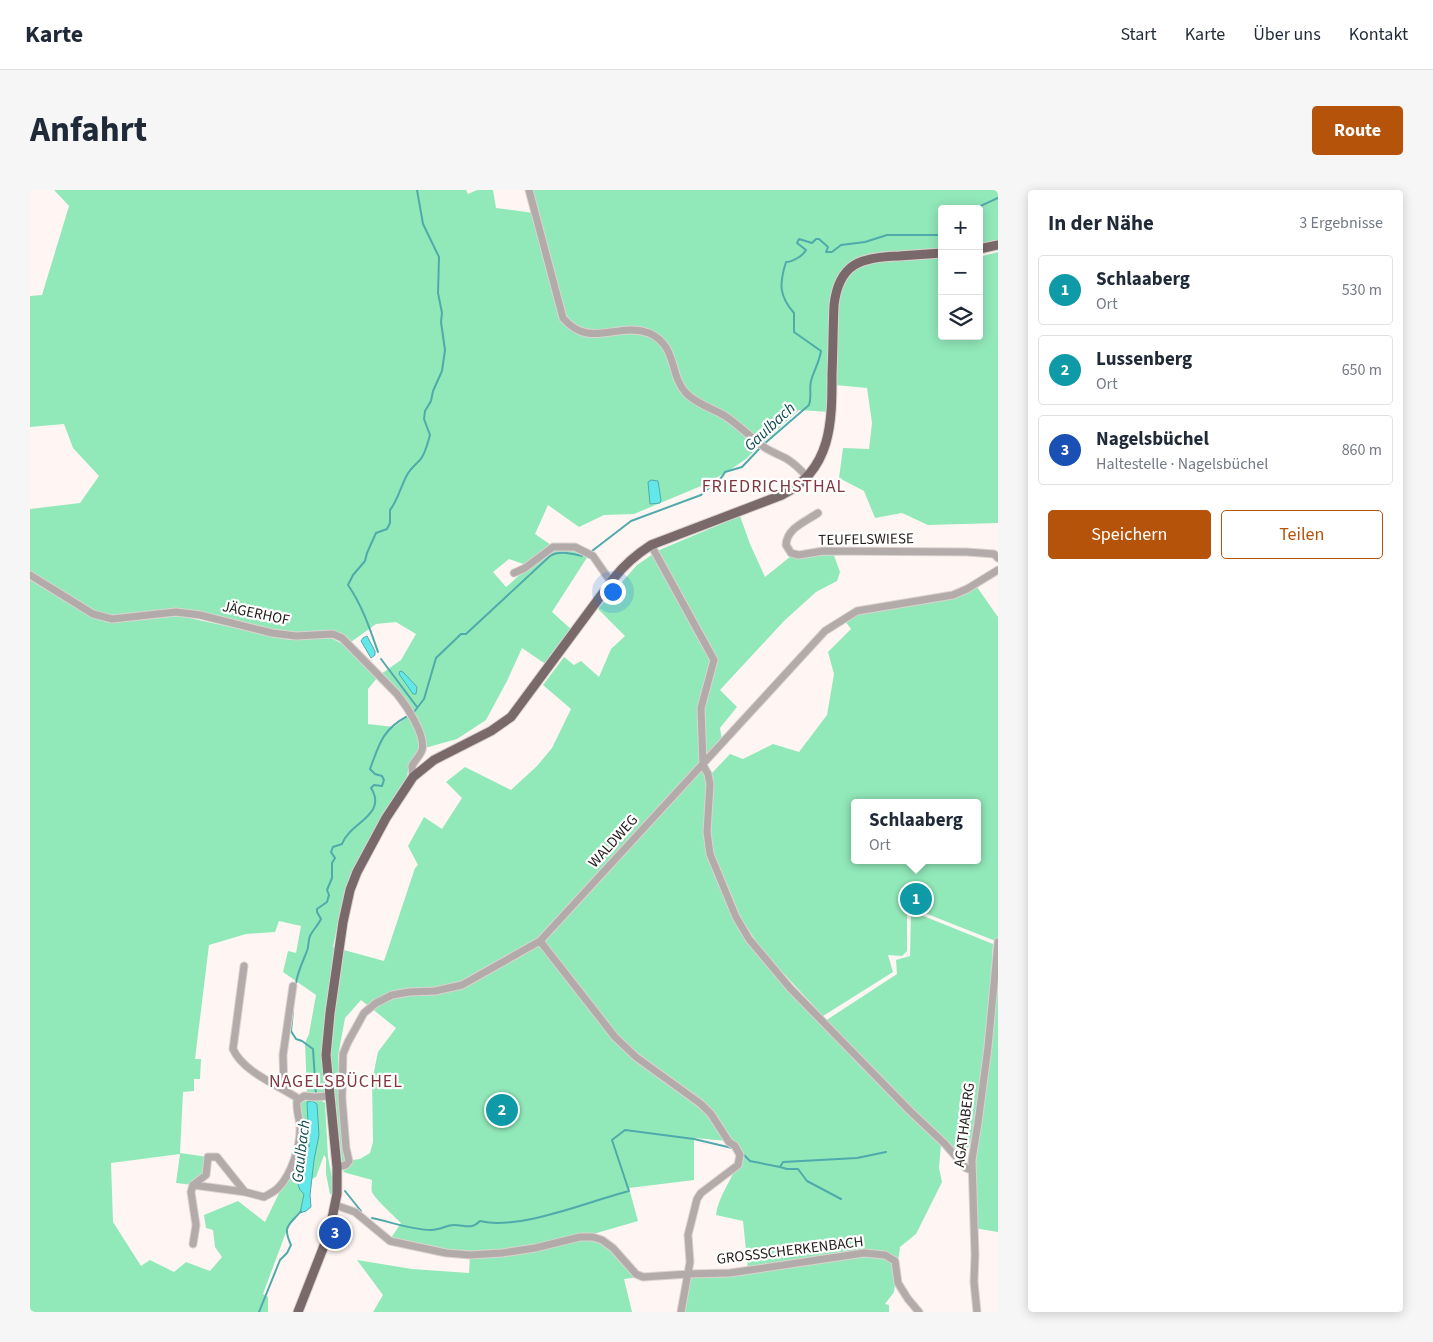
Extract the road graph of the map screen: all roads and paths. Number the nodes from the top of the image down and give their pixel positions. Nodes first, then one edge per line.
1 (530, 191) edge
2 (998, 244) edge
3 (983, 248) edge
4 (938, 254) edge
5 (807, 477) junction
6 (818, 513) dead end
7 (651, 545) junction
8 (998, 558) edge
9 (998, 570) edge
10 (514, 573) dead end
11 (30, 575) edge
12 (611, 582) junction
13 (703, 765) junction
14 (412, 777) junction
15 (540, 941) junction
16 (998, 942) edge
17 (244, 966) dead end
18 (293, 986) dead end
19 (284, 1089) junction
20 (330, 1096) junction
21 (299, 1099) junction
22 (337, 1167) junction
23 (971, 1170) junction
24 (193, 1185) junction
25 (245, 1192) junction
26 (335, 1205) junction
27 (194, 1244) dead end
28 (689, 1274) junction
29 (298, 1312) edge
30 (682, 1312) edge
31 (919, 1312) edge
32 (977, 1312) edge

1 - 5 street
2 - 3 main road
4 - 5 main road
5 - 7 main road
6 - 8 street, TEUFELSWIESE
7 - 12 main road
7 - 13 street
9 - 13 street, WALDWEG
10 - 12 street
11 - 14 street, JÄGERHOF
12 - 14 main road
13 - 15 street, WALDWEG
13 - 23 street
14 - 20 main road
15 - 22 street, WALDWEG
15 - 28 street
16 - 23 street, AGATHABERG
17 - 19 street
18 - 19 street
19 - 21 street
20 - 21 street
20 - 22 main road
21 - 25 street
22 - 26 main road
23 - 32 street, AGATHABERG
24 - 25 street
24 - 25 street
24 - 27 street
26 - 28 street, GROSSSCHERKENBACH
26 - 29 main road
28 - 30 street
28 - 31 street, GROSSSCHERKENBACH

